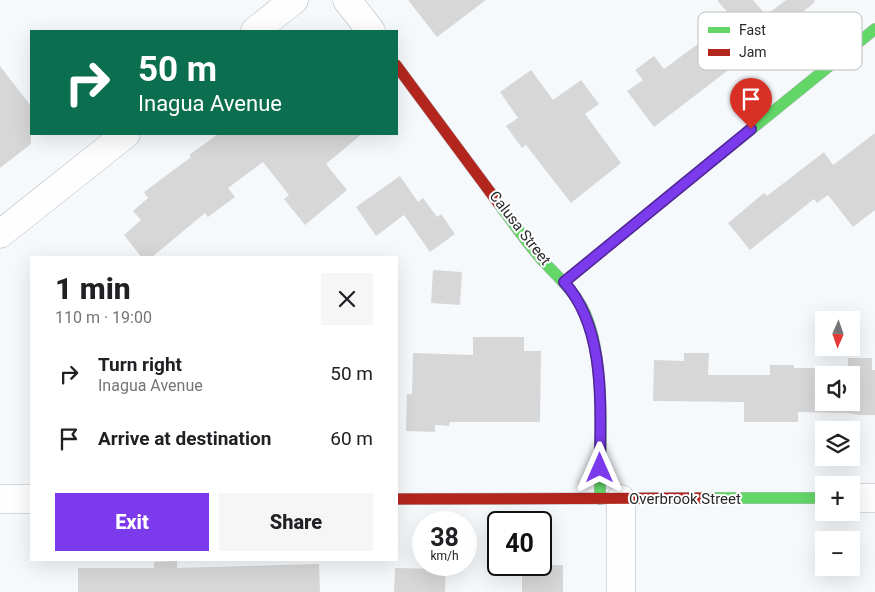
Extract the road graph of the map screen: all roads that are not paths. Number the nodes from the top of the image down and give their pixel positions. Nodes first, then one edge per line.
1 (294, 0) edge
2 (347, 0) edge
3 (875, 29) edge
4 (256, 30) edge
5 (369, 30) edge
6 (862, 40) edge
7 (398, 68) edge
8 (824, 70) edge
9 (125, 135) edge
10 (0, 234) edge
11 (564, 282) junction
12 (0, 498) edge
13 (30, 498) edge
14 (815, 498) edge
15 (860, 498) edge
16 (875, 498) edge
17 (398, 499) edge
18 (610, 499) junction
19 (621, 592) edge

1 - 4 street
2 - 5 street
3 - 6 street
7 - 11 street, Calusa Street
8 - 11 street
9 - 10 street
11 - 18 street, Calusa Street
12 - 13 street
14 - 18 street, Overbrook Street
15 - 16 street
17 - 18 street, Overbrook Street
18 - 19 street

